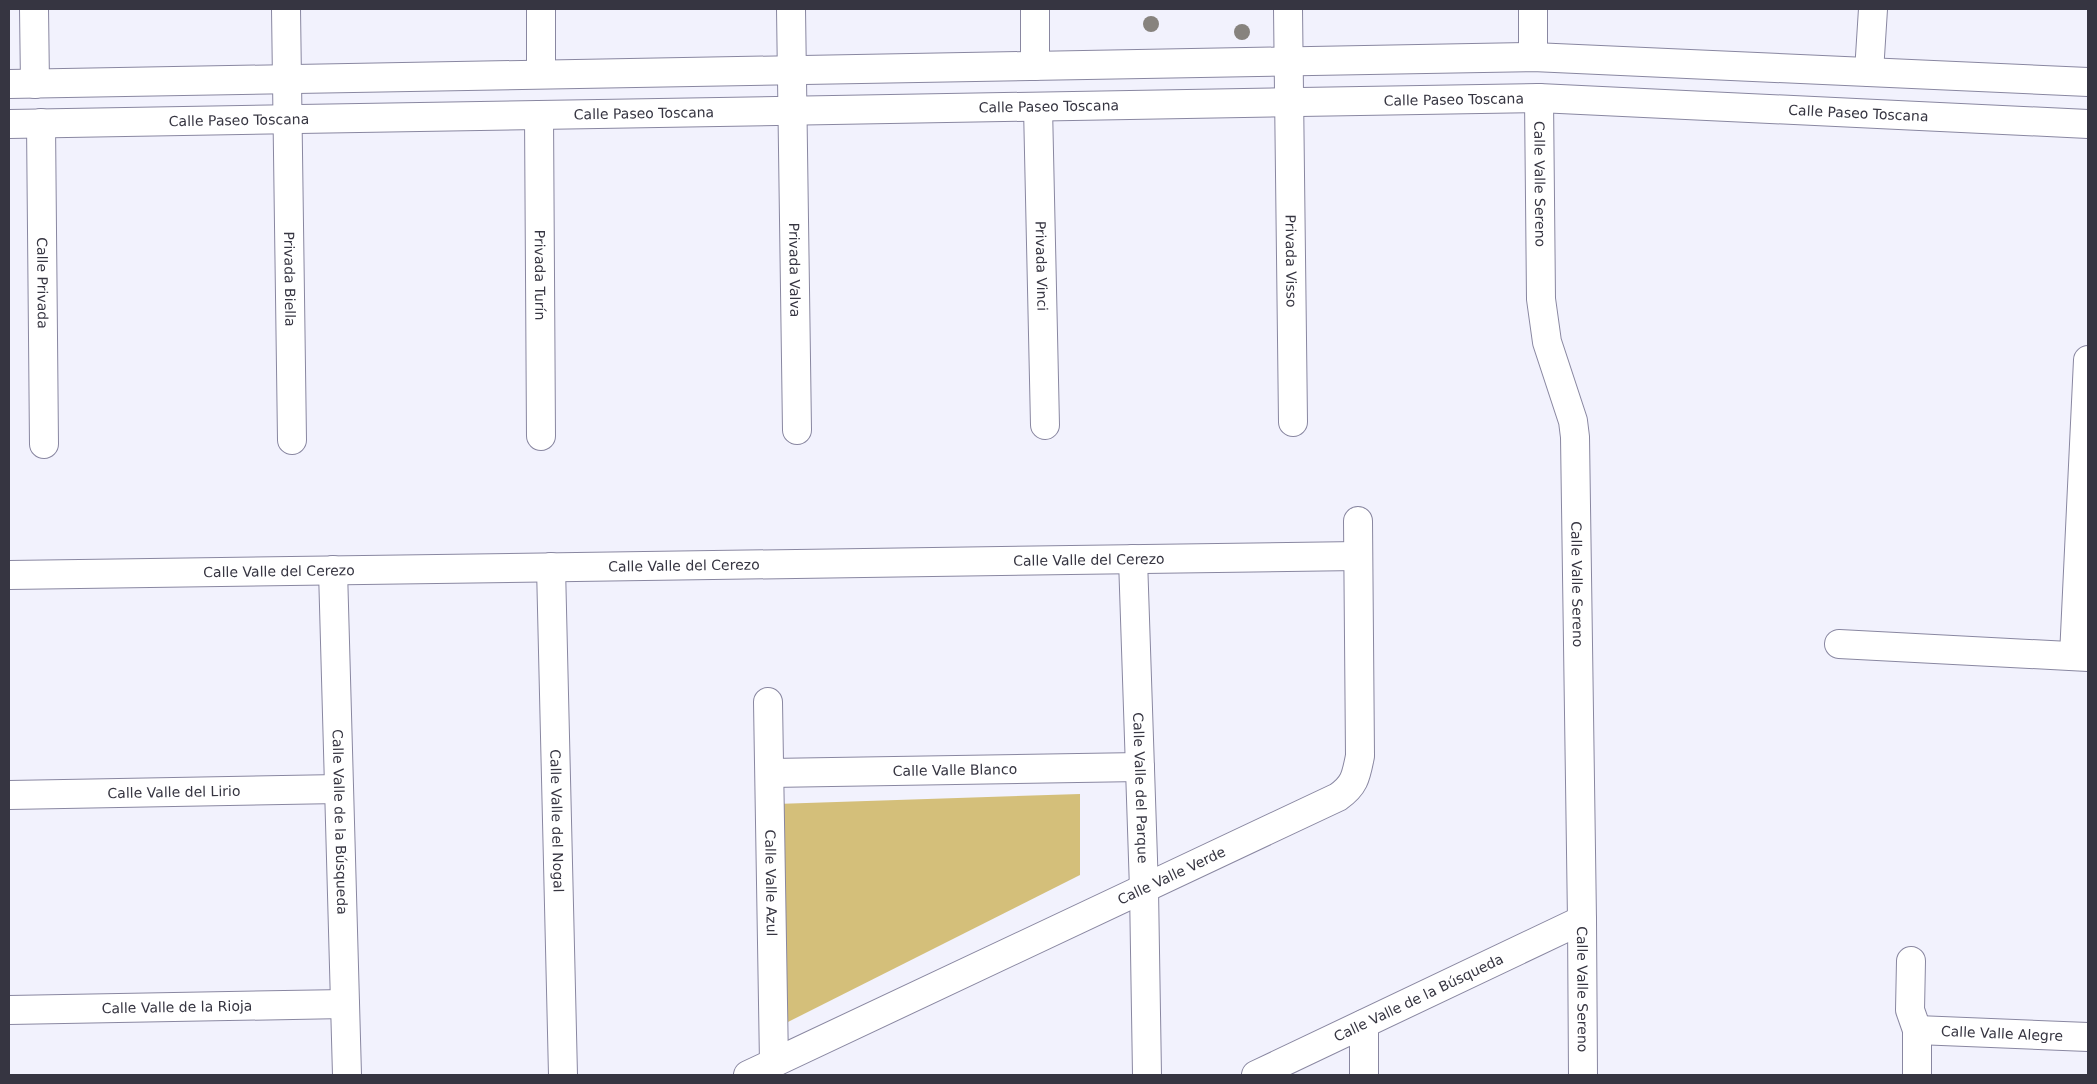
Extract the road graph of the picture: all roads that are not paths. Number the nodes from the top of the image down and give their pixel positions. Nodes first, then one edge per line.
1 (34, 9) edge
2 (286, 9) edge
3 (541, 9) edge
4 (791, 9) edge
5 (1035, 9) edge
6 (1288, 9) edge
7 (1533, 9) edge
8 (1873, 9) edge
9 (1533, 57) junction
10 (1289, 61) junction
11 (1035, 66) junction
12 (792, 70) junction
13 (1869, 72) junction
14 (541, 74) junction
15 (287, 79) junction
16 (2088, 82) edge
17 (9, 84) edge
18 (35, 84) junction
19 (1539, 98) junction
20 (1290, 102) junction
21 (1038, 107) junction
22 (792, 110) junction
23 (539, 115) junction
24 (288, 119) junction
25 (41, 123) junction
26 (9, 124) edge
27 (2088, 124) edge
28 (2088, 360) edge
29 (1293, 422) dead end
30 (1045, 425) dead end
31 (797, 430) dead end
32 (541, 436) dead end
33 (292, 440) dead end
34 (44, 444) dead end
35 (1358, 521) dead end
36 (1358, 556) junction
37 (1133, 559) junction
38 (551, 567) junction
39 (333, 570) junction
40 (9, 575) edge
41 (1840, 644) dead end
42 (2081, 657) edge
43 (768, 702) dead end
44 (1140, 767) junction
45 (770, 773) junction
46 (339, 789) junction
47 (9, 795) edge
48 (1144, 889) junction
49 (1582, 920) junction
50 (1911, 961) dead end
51 (345, 1004) junction
52 (9, 1010) edge
53 (1364, 1024) junction
54 (1917, 1030) junction
55 (2088, 1037) edge
56 (774, 1063) junction
57 (347, 1075) edge
58 (563, 1075) edge
59 (748, 1075) edge
60 (1147, 1075) edge
61 (1256, 1075) edge
62 (1364, 1075) edge
63 (1583, 1075) edge
64 (1917, 1075) edge

1 - 18 street
2 - 15 street, Privada Biella
3 - 14 street
4 - 12 street, Privada Valva
5 - 11 street
6 - 10 street, Privada Visso
7 - 9 street
8 - 13 street
9 - 10 street
9 - 13 street
10 - 11 street
10 - 20 street, Privada Visso
11 - 12 street
12 - 14 street
12 - 22 street, Privada Valva
13 - 16 street
14 - 15 street
15 - 18 street
15 - 24 street, Privada Biella
17 - 18 street
19 - 20 street, Calle Paseo Toscana
19 - 27 street, Calle Paseo Toscana
19 - 49 street, Calle Valle Sereno
20 - 21 street, Calle Paseo Toscana
20 - 29 street, Privada Visso
21 - 22 street, Calle Paseo Toscana
21 - 30 street, Privada Vinci
22 - 23 street, Calle Paseo Toscana
22 - 31 street, Privada Valva
23 - 24 street, Calle Paseo Toscana
23 - 32 street, Privada Turín
24 - 25 street, Calle Paseo Toscana
24 - 33 street, Privada Biella
25 - 26 street, Calle Paseo Toscana
25 - 34 street, Calle Privada
28 - 42 street
35 - 36 street, Calle Valle Verde
36 - 37 street, Calle Valle del Cerezo
36 - 48 street, Calle Valle Verde
37 - 38 street, Calle Valle del Cerezo
37 - 44 street, Calle Valle del Parque
38 - 39 street, Calle Valle del Cerezo
38 - 58 street, Calle Valle del Nogal
39 - 40 street, Calle Valle del Cerezo
39 - 46 street, Calle Valle de la Búsqueda
41 - 42 street
43 - 45 street, Calle Valle Azul
44 - 45 street, Calle Valle Blanco
44 - 48 street, Calle Valle del Parque
45 - 56 street, Calle Valle Azul
46 - 47 street, Calle Valle del Lirio
46 - 51 street, Calle Valle de la Búsqueda
48 - 56 street, Calle Valle Verde
48 - 60 street, Calle Valle del Parque
49 - 53 street, Calle Valle de la Búsqueda
49 - 63 street, Calle Valle Sereno
50 - 54 street
51 - 52 street, Calle Valle de la Rioja
51 - 57 street, Calle Valle de la Búsqueda
53 - 61 street, Calle Valle de la Búsqueda
53 - 62 street
54 - 55 street, Calle Valle Alegre
54 - 64 street
56 - 59 street, Calle Valle Verde

